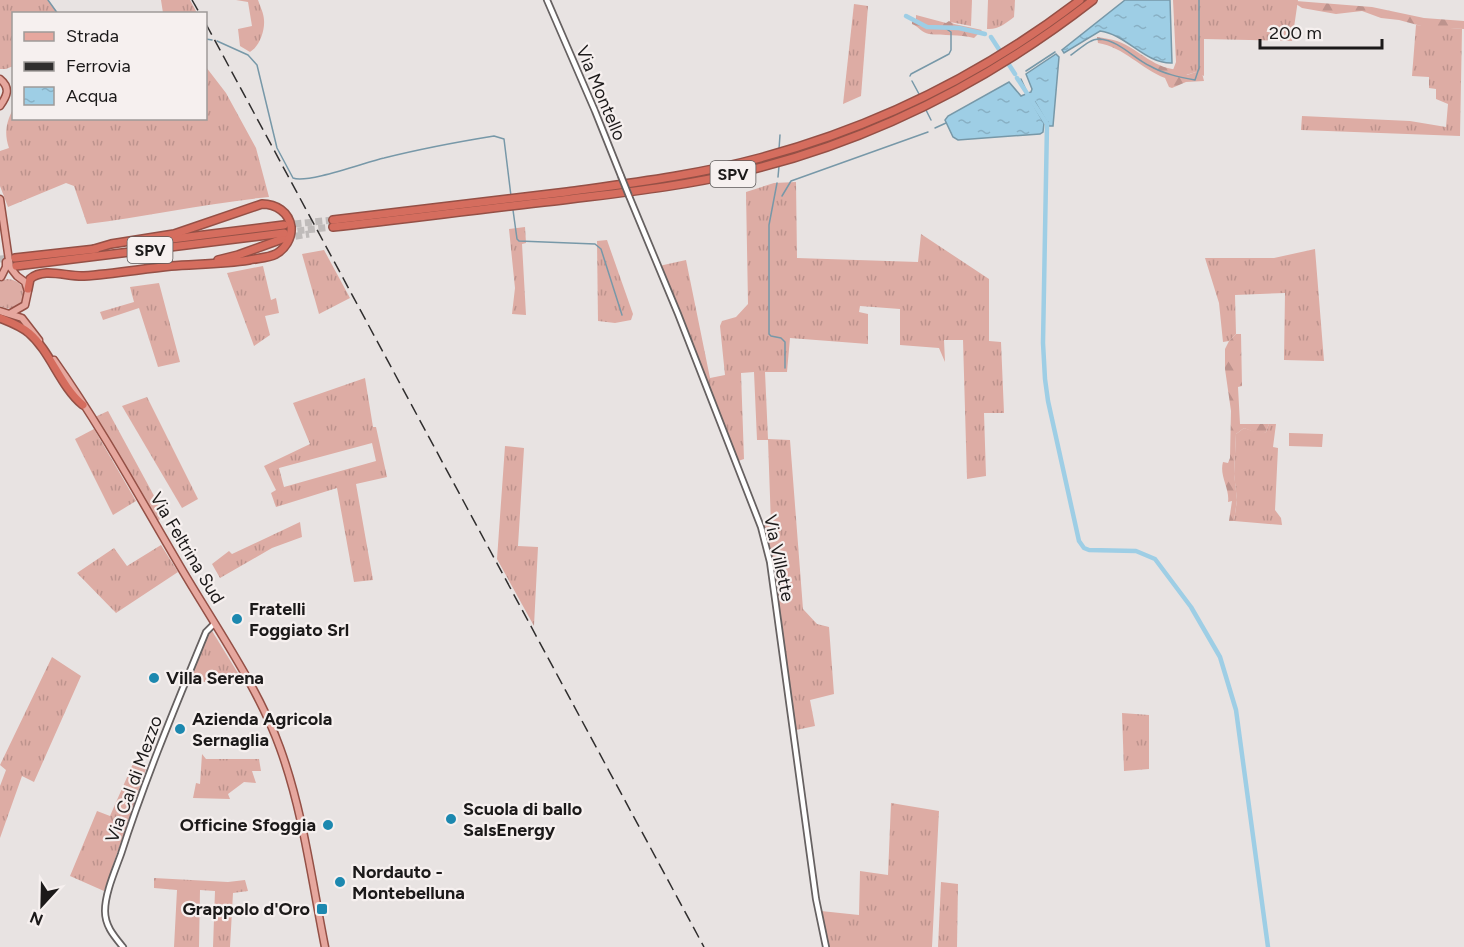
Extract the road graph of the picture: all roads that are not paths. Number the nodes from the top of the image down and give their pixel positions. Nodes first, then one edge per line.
1 (547, 0) edge
2 (1080, 0) edge
3 (1093, 0) edge
4 (0, 79) edge
5 (1, 104) edge
6 (628, 196) joint
7 (0, 199) edge
8 (4, 219) junction
9 (284, 232) junction
10 (94, 249) junction
11 (15, 256) tunnel mouth
12 (198, 264) junction
13 (16, 266) tunnel mouth
14 (17, 276) junction
15 (0, 277) edge
16 (28, 289) junction
17 (25, 305) junction
18 (0, 310) edge
19 (11, 313) junction
20 (0, 318) edge
21 (45, 348) junction
22 (83, 405) junction
23 (214, 624) junction
24 (123, 947) edge
25 (325, 947) edge
26 (826, 947) edge

1 - 6 street, Via Montello, bridge
2 - 3 highway, SPV
4 - 5 main road
6 - 26 street, Via Villette
7 - 8 main road
8 - 14 main road
8 - 15 main road
9 - 10 highway, SPV
9 - 12 highway
9 - 13 highway, SPV
10 - 11 highway, SPV
10 - 12 highway
12 - 16 highway
14 - 15 main road
14 - 16 main road
16 - 17 main road
17 - 19 main road
17 - 21 main road, Via Feltrina Sud
18 - 19 main road, Via Feltrina Sud
19 - 21 main road, Via Feltrina Sud
20 - 22 highway
21 - 22 main road, Via Feltrina Sud
22 - 23 main road, Via Feltrina Sud
23 - 24 street, Via Cal di Mezzo
23 - 25 main road, Via Feltrina Sud

